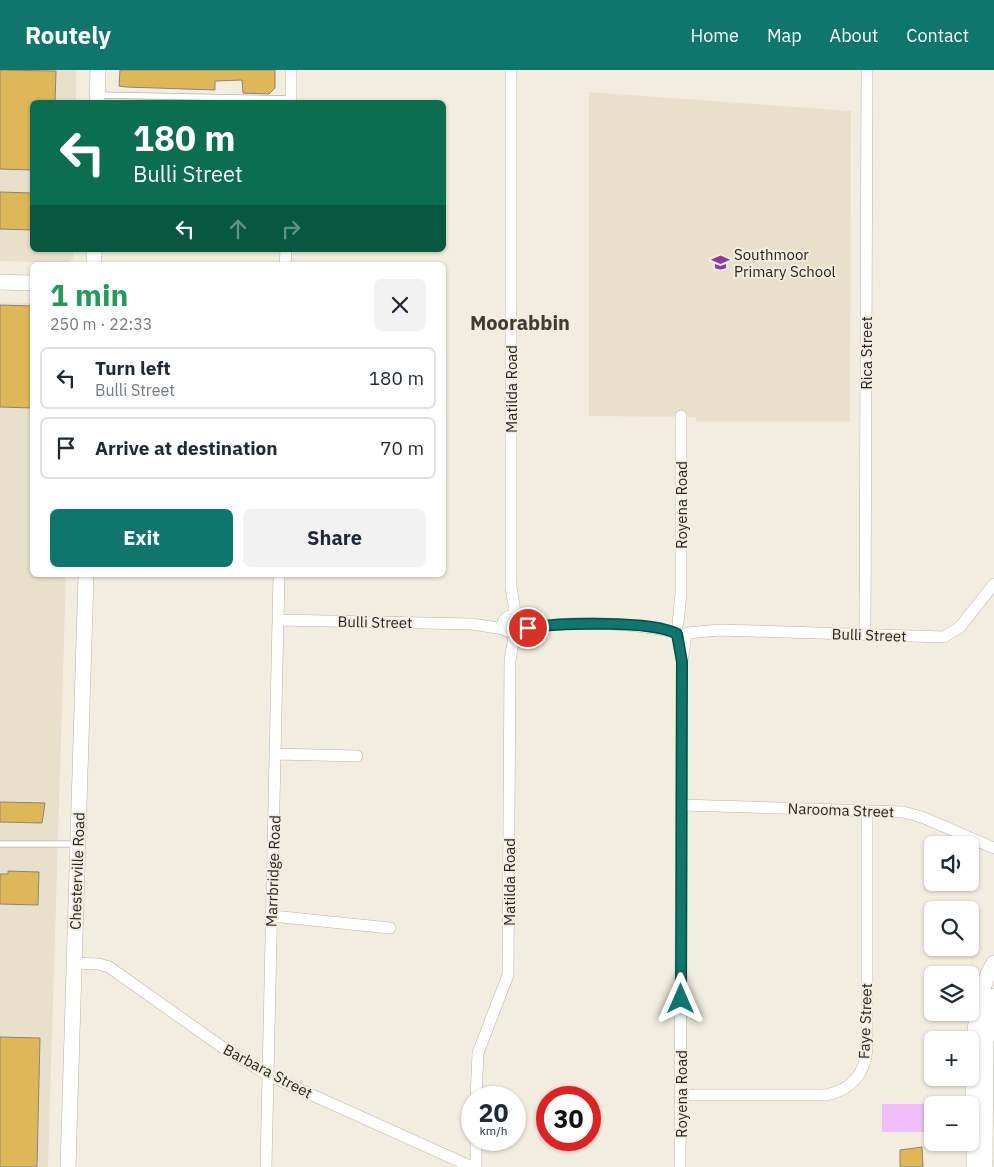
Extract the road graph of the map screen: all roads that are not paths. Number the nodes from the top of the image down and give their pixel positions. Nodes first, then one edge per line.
1 (98, 70) edge
2 (291, 70) edge
3 (511, 70) edge
4 (867, 70) edge
5 (97, 99) edge
6 (194, 100) edge
7 (291, 100) edge
8 (0, 282) edge
9 (30, 283) edge
10 (681, 416) dead end
11 (86, 577) edge
12 (279, 577) edge
13 (994, 584) edge
14 (278, 620) junction
15 (511, 624) junction
16 (682, 628) junction
17 (865, 636) junction
18 (276, 754) junction
19 (357, 756) dead end
20 (681, 805) junction
21 (867, 811) junction
22 (0, 844) edge
23 (78, 844) junction
24 (994, 848) edge
25 (272, 916) junction
26 (390, 928) dead end
27 (75, 963) junction
28 (994, 963) edge
29 (994, 996) edge
30 (268, 1074) junction
31 (477, 1086) edge
32 (680, 1096) junction
33 (475, 1151) edge
34 (68, 1167) edge
35 (266, 1167) edge
36 (474, 1167) edge
37 (680, 1167) edge
38 (974, 1167) edge
39 (985, 1167) edge

1 - 5 main road
2 - 7 street
3 - 15 street, Matilda Road
4 - 17 street, Rica Street
5 - 6 lane
8 - 9 main road
10 - 16 street, Royena Road
11 - 23 main road, Chesterville Road
12 - 14 street, Marrbridge Road
13 - 17 street, Bulli Street
14 - 15 street, Bulli Street
14 - 18 street, Marrbridge Road
15 - 16 street, Bulli Street
15 - 31 street, Matilda Road
16 - 17 street, Bulli Street
16 - 20 street, Royena Road
18 - 19 street
18 - 25 street, Marrbridge Road
20 - 21 street, Narooma Street
20 - 32 street, Royena Road
21 - 24 street, Narooma Street
21 - 32 street, Faye Street
22 - 23 lane
23 - 27 main road, Chesterville Road
25 - 26 street
25 - 30 street, Marrbridge Road
27 - 30 street, Barbara Street
27 - 34 main road, Chesterville Road
28 - 38 main road
29 - 39 main road
30 - 35 street, Marrbridge Road
30 - 36 street, Barbara Street
32 - 37 street, Royena Road
33 - 36 street

